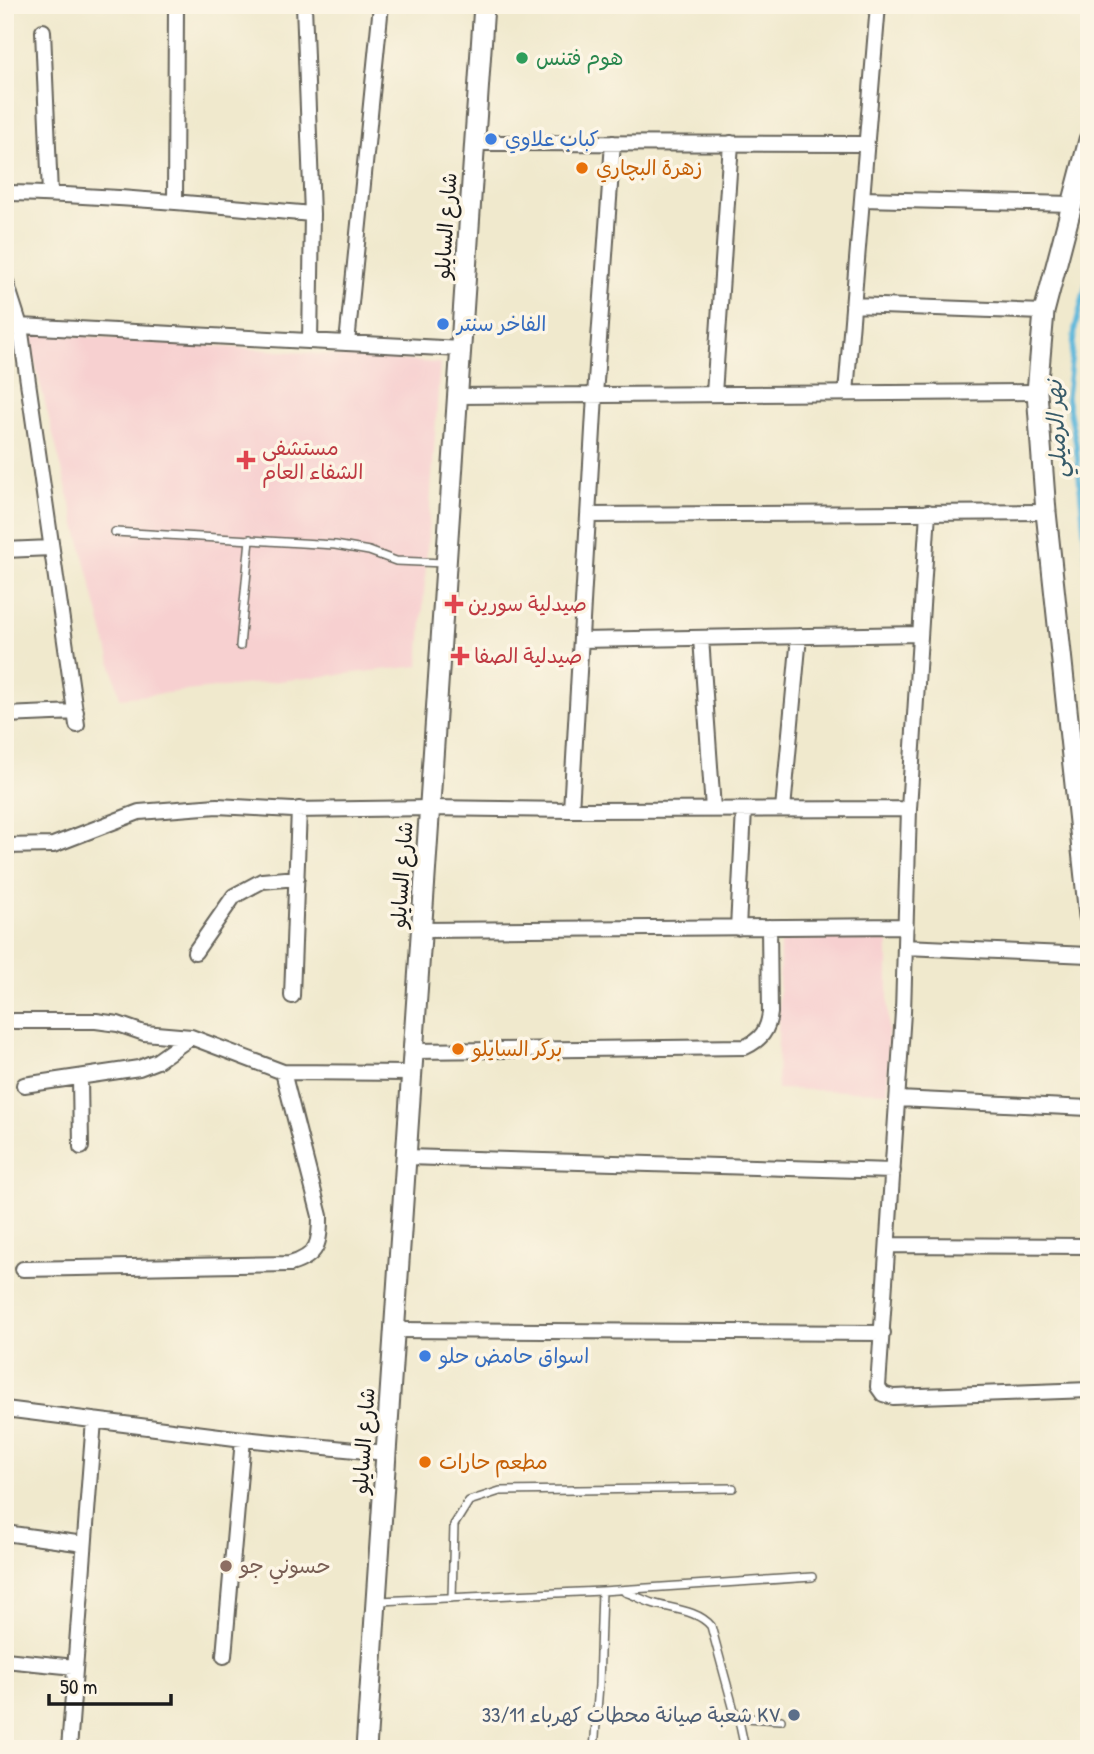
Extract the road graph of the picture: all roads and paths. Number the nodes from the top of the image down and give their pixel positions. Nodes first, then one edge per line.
1 (176, 5) edge
2 (304, 5) edge
3 (381, 5) edge
4 (484, 5) edge
5 (877, 5) edge
6 (43, 31) dead end
7 (1089, 140) edge
8 (475, 143) junction
9 (613, 144) junction
10 (731, 144) junction
11 (867, 144) junction
12 (5, 194) edge
13 (50, 194) junction
14 (862, 199) junction
15 (175, 202) junction
16 (1073, 204) junction
17 (312, 214) junction
18 (5, 279) edge
19 (853, 304) junction
20 (1044, 313) junction
21 (20, 326) junction
22 (310, 341) junction
23 (347, 343) junction
24 (461, 349) junction
25 (1037, 392) junction
26 (846, 393) junction
27 (715, 394) junction
28 (595, 395) junction
29 (458, 396) junction
30 (928, 512) junction
31 (1046, 512) junction
32 (588, 515) junction
33 (115, 532) dead end
34 (250, 540) junction
35 (51, 548) junction
36 (5, 550) edge
37 (446, 563) junction
38 (920, 634) junction
39 (799, 636) junction
40 (701, 638) junction
41 (581, 640) junction
42 (240, 646) dead end
43 (5, 715) edge
44 (430, 808) junction
45 (299, 809) junction
46 (909, 809) junction
47 (571, 810) junction
48 (713, 810) junction
49 (744, 810) junction
50 (783, 810) junction
51 (5, 846) edge
52 (296, 878) junction
53 (1089, 916) edge
54 (906, 926) junction
55 (769, 927) junction
56 (738, 928) junction
57 (421, 930) junction
58 (905, 947) junction
59 (195, 952) dead end
60 (1089, 955) edge
61 (292, 996) dead end
62 (14, 1021) dead end
63 (191, 1037) junction
64 (413, 1051) junction
65 (283, 1072) junction
66 (412, 1073) junction
67 (80, 1077) junction
68 (24, 1085) dead end
69 (898, 1098) junction
70 (1089, 1108) edge
71 (81, 1147) dead end
72 (406, 1157) junction
73 (893, 1171) junction
74 (888, 1245) junction
75 (1089, 1246) edge
76 (23, 1269) dead end
77 (394, 1330) junction
78 (883, 1334) junction
79 (1089, 1390) edge
80 (5, 1409) edge
81 (94, 1420) junction
82 (243, 1439) junction
83 (386, 1453) junction
84 (733, 1488) dead end
85 (5, 1533) edge
86 (84, 1544) junction
87 (811, 1577) dead end
88 (622, 1590) junction
89 (602, 1591) junction
90 (452, 1598) junction
91 (376, 1602) junction
92 (225, 1656) dead end
93 (5, 1660) edge
94 (75, 1667) junction
95 (738, 1716) junction
96 (782, 1720) dead end
97 (69, 1749) edge
98 (366, 1749) edge
99 (594, 1749) edge
100 (745, 1749) edge

1 - 15 street
2 - 17 street
3 - 23 street
4 - 8 street, شارع السايلو
5 - 11 street
6 - 13 street
7 - 16 street
8 - 9 street
8 - 24 street, شارع السايلو
9 - 10 street
9 - 28 street
10 - 11 street
10 - 27 street
11 - 14 street
12 - 13 street
13 - 15 street
14 - 16 street
14 - 19 street
15 - 17 street
16 - 20 street
17 - 22 street
18 - 21 street
19 - 20 street
19 - 26 street
20 - 25 street
21 - 22 street
21 - 35 street
22 - 23 street
23 - 24 street
24 - 29 street, شارع السايلو
25 - 26 street
25 - 31 street
26 - 27 street
27 - 28 street
28 - 29 street
28 - 32 street
29 - 37 street, شارع السايلو
30 - 31 street
30 - 32 street
30 - 38 street
31 - 53 street
32 - 41 street
33 - 34 lane
34 - 37 lane
34 - 42 lane
35 - 36 street
35 - 43 street
37 - 44 street, شارع السايلو
38 - 39 street
38 - 46 street
39 - 40 street
39 - 50 street
40 - 41 street
40 - 48 street
41 - 47 street
44 - 45 street
44 - 47 street
44 - 57 street, شارع السايلو
45 - 51 street
45 - 52 street
46 - 50 street
46 - 54 street
47 - 48 street
48 - 49 street
49 - 50 street
49 - 56 street
52 - 59 street
52 - 61 street
54 - 55 street
54 - 58 street
55 - 56 street
55 - 64 street
56 - 57 street
57 - 64 street, شارع السايلو
58 - 60 street
58 - 69 street
62 - 63 street
63 - 65 street
63 - 67 street
64 - 66 street, شارع السايلو
65 - 66 street
65 - 76 street
66 - 72 street, شارع السايلو
67 - 68 street
67 - 71 street
69 - 70 street
69 - 73 street
72 - 73 street
72 - 77 street, شارع السايلو
73 - 74 street
74 - 75 street
74 - 78 street
77 - 78 street
77 - 83 street, شارع السايلو
78 - 79 street
80 - 81 street
81 - 82 street
81 - 86 street
82 - 83 street
82 - 92 street
83 - 91 street, شارع السايلو
84 - 90 lane
85 - 86 street
86 - 94 street
87 - 88 lane
88 - 89 lane
88 - 95 lane
89 - 90 lane
89 - 99 lane
90 - 91 lane
91 - 98 street, شارع السايلو
93 - 94 street
94 - 97 street
95 - 96 lane
95 - 100 lane

